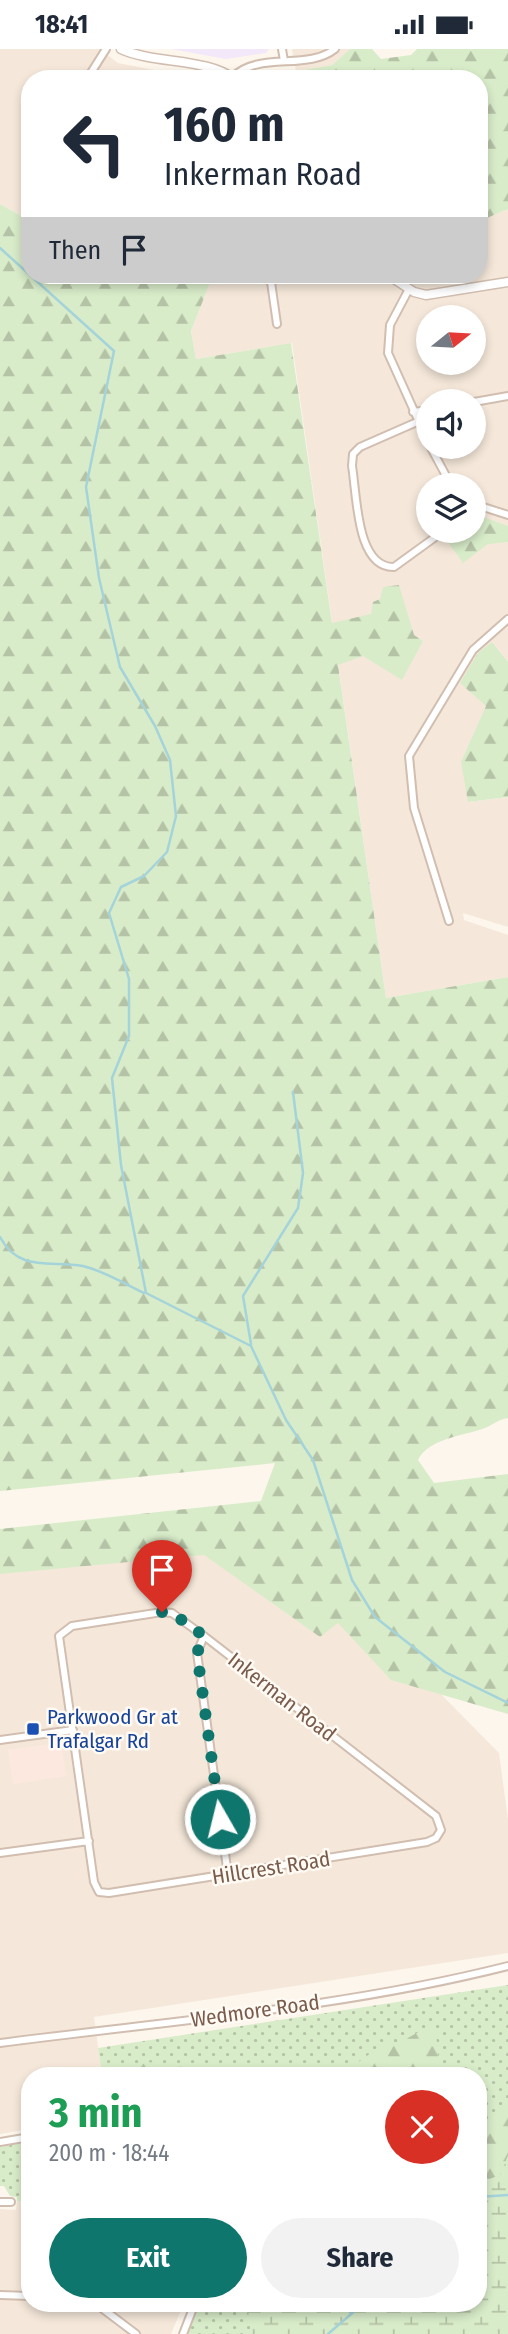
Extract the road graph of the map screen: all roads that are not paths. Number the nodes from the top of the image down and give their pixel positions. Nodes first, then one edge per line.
1 (106, 49) edge
2 (121, 49) edge
3 (282, 49) edge
4 (335, 49) edge
5 (284, 61) junction
6 (93, 70) edge
7 (220, 70) edge
8 (243, 70) edge
9 (508, 282) edge
10 (271, 284) edge
11 (402, 284) edge
12 (409, 289) junction
13 (277, 324) dead end
14 (508, 396) edge
15 (486, 400) edge
16 (416, 411) edge
17 (413, 412) junction
18 (416, 420) edge
19 (416, 422) edge
20 (486, 508) edge
21 (508, 516) edge
22 (428, 543) edge
23 (508, 619) edge
24 (449, 921) dead end
25 (204, 1636) junction
26 (73, 1730) junction
27 (0, 1740) edge
28 (440, 1830) joint
29 (89, 1841) junction
30 (0, 1853) edge
31 (228, 1875) junction
32 (508, 1966) edge
33 (0, 2043) edge
34 (21, 2138) edge
35 (0, 2142) edge
36 (0, 2202) edge
37 (11, 2202) dead end
38 (0, 2295) edge
39 (21, 2296) edge
40 (107, 2312) edge
41 (192, 2312) edge
42 (136, 2334) edge
43 (183, 2334) edge

1 - 6 street
2 - 7 street
3 - 5 street
4 - 5 street
5 - 8 street
9 - 12 street
10 - 13 street
11 - 12 street
12 - 17 street
14 - 15 street
16 - 17 street
17 - 18 street
19 - 22 street
20 - 21 street
23 - 24 street
25 - 26 street, Inkerman Road
25 - 28 street, Inkerman Road
25 - 31 street
26 - 27 street
26 - 29 street
28 - 31 street, Hillcrest Road
29 - 30 street
29 - 31 street, Hillcrest Road
32 - 33 street, Wedmore Road
34 - 35 street
36 - 37 street
38 - 39 street
40 - 42 street
41 - 43 street

